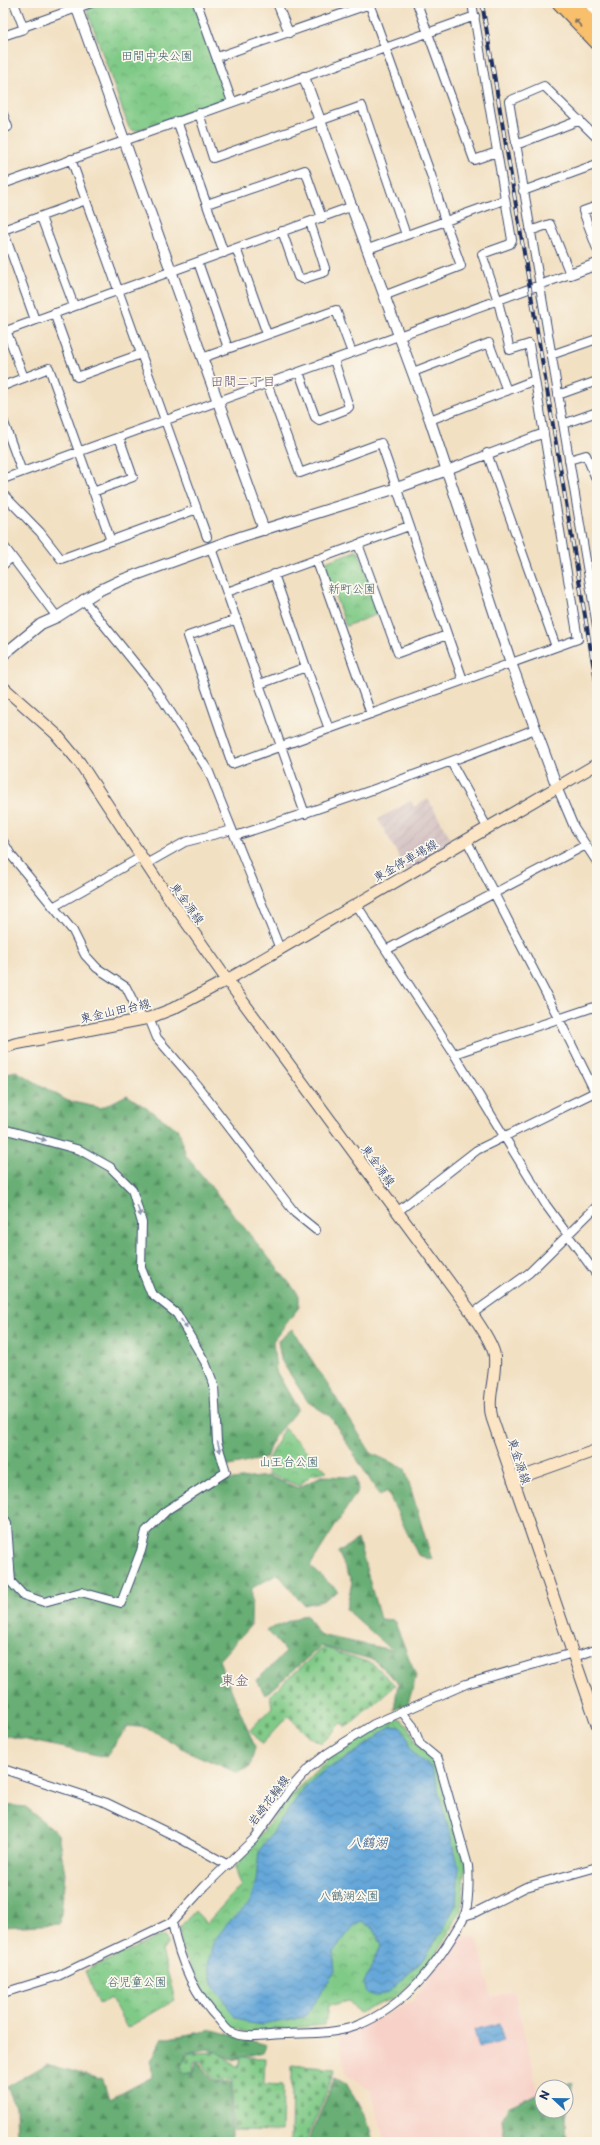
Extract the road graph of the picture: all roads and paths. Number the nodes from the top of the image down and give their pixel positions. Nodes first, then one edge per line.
1 (14, 3) edge
2 (91, 3) edge
3 (197, 3) edge
4 (277, 3) edge
5 (369, 3) edge
6 (417, 3) edge
7 (472, 3) edge
8 (559, 3) edge
9 (573, 3) edge
10 (589, 3) edge
11 (76, 6) edge
12 (475, 16) junction
13 (597, 16) edge
14 (23, 27) junction
15 (597, 28) edge
16 (427, 32) junction
17 (289, 34) junction
18 (3, 36) edge
19 (597, 43) edge
20 (385, 47) junction
21 (217, 57) junction
22 (304, 77) junction
23 (232, 102) junction
24 (199, 113) junction
25 (3, 114) edge
26 (580, 120) junction
27 (177, 121) junction
28 (321, 122) junction
29 (3, 129) edge
30 (597, 138) edge
31 (124, 140) junction
32 (516, 145) junction
33 (497, 152) junction
34 (71, 159) junction
35 (597, 164) edge
36 (3, 184) edge
37 (524, 191) junction
38 (86, 200) junction
39 (504, 200) junction
40 (206, 204) junction
41 (353, 206) junction
42 (597, 206) edge
43 (41, 217) junction
44 (322, 218) junction
45 (445, 221) junction
46 (310, 222) junction
47 (3, 230) edge
48 (282, 231) junction
49 (530, 232) junction
50 (406, 235) junction
51 (236, 248) junction
52 (368, 249) junction
53 (597, 249) edge
54 (224, 253) junction
55 (198, 262) junction
56 (597, 264) edge
57 (171, 272) junction
58 (570, 274) junction
59 (539, 286) junction
60 (118, 291) junction
61 (386, 296) junction
62 (498, 300) junction
63 (74, 306) junction
64 (54, 314) junction
65 (35, 320) junction
66 (5, 331) edge
67 (266, 334) junction
68 (399, 337) junction
69 (597, 339) edge
70 (228, 348) junction
71 (141, 354) junction
72 (352, 354) junction
73 (550, 355) junction
74 (202, 358) junction
75 (334, 360) junction
76 (299, 372) junction
77 (413, 372) junction
78 (24, 378) junction
79 (535, 380) junction
80 (597, 381) edge
81 (267, 383) junction
82 (3, 386) edge
83 (507, 391) junction
84 (558, 395) junction
85 (217, 401) junction
86 (597, 412) edge
87 (3, 420) edge
88 (165, 420) junction
89 (430, 420) junction
90 (563, 424) junction
91 (544, 433) junction
92 (119, 436) junction
93 (79, 451) junction
94 (487, 453) junction
95 (569, 460) junction
96 (447, 470) junction
97 (22, 472) junction
98 (3, 479) edge
99 (597, 481) edge
100 (397, 488) junction
101 (93, 492) junction
102 (3, 494) edge
103 (197, 509) junction
104 (409, 526) junction
105 (264, 530) junction
106 (207, 537) dead end
107 (111, 541) junction
108 (358, 544) junction
109 (3, 545) edge
110 (211, 548) junction
111 (12, 558) junction
112 (316, 559) junction
113 (3, 565) edge
114 (274, 574) junction
115 (227, 592) junction
116 (83, 599) junction
117 (57, 617) junction
118 (237, 619) junction
119 (597, 626) edge
120 (447, 635) junction
121 (556, 647) junction
122 (3, 655) edge
123 (511, 663) junction
124 (306, 667) junction
125 (462, 680) junction
126 (260, 684) junction
127 (3, 687) edge
128 (371, 714) junction
129 (328, 729) junction
130 (535, 729) junction
131 (282, 746) junction
132 (451, 762) junction
133 (597, 764) edge
134 (557, 787) junction
135 (305, 814) junction
136 (487, 827) junction
137 (234, 833) junction
138 (466, 839) junction
139 (3, 840) edge
140 (586, 845) junction
141 (143, 860) junction
142 (597, 862) edge
143 (494, 894) junction
144 (356, 904) junction
145 (54, 907) junction
146 (280, 949) junction
147 (386, 950) junction
148 (227, 980) junction
149 (597, 1006) edge
150 (145, 1018) junction
151 (559, 1019) junction
152 (3, 1048) edge
153 (454, 1054) junction
154 (596, 1094) edge
155 (3, 1129) edge
156 (504, 1136) junction
157 (597, 1206) edge
158 (397, 1212) junction
159 (316, 1230) dead end
160 (567, 1233) junction
161 (597, 1275) edge
162 (472, 1314) junction
163 (597, 1450) edge
164 (513, 1480) junction
165 (3, 1517) edge
166 (597, 1649) edge
167 (573, 1655) junction
168 (402, 1712) junction
169 (597, 1724) edge
170 (3, 1769) edge
171 (228, 1865) junction
172 (597, 1866) edge
173 (464, 1916) junction
174 (172, 1922) junction
175 (3, 1994) edge

1 - 14 street
2 - 11 street
3 - 21 street
4 - 17 street
5 - 17 street
5 - 20 street
6 - 16 street
7 - 12 street
19 -> 8 highway
9 - 15 highway
10 - 13 street
11 - 14 street
11 - 31 street
12 - 16 street
12 - 33 street
14 - 18 street
16 - 20 street
16 - 33 street
17 - 21 street
20 - 22 street
20 - 45 street
21 - 23 street
22 - 23 street
22 - 28 street
23 - 24 street
24 - 27 street
24 - 28 street
25 - 29 street
26 - 30 street
26 - 32 street
26 - 32 street
27 - 31 street
27 - 40 street
28 - 41 street
28 - 50 street
31 - 34 street
31 - 57 street
32 - 37 street
33 - 39 street
34 - 36 street
34 - 38 street
35 - 37 street
37 - 49 street
38 - 43 street
38 - 60 street
39 - 45 street
39 - 62 street
40 - 44 street
40 - 54 street
41 - 44 street
41 - 52 street
42 - 53 street
43 - 47 street
43 - 63 street
44 - 46 street
45 - 50 street
45 - 61 street
46 - 48 street
46 - 48 street
47 - 65 street
48 - 51 street
49 - 58 street
49 - 59 street
50 - 52 street
51 - 54 street
51 - 67 street
52 - 61 street
54 - 55 street
55 - 57 street
55 - 70 street
56 - 58 street
57 - 60 street
57 - 74 street
58 - 59 street
59 - 62 street
59 - 73 street
60 - 63 street
60 - 71 street
61 - 68 street
62 - 68 street
62 - 79 street
63 - 64 street
64 - 65 street
64 - 71 street
65 - 66 street
66 - 78 street
67 - 70 street
67 - 72 street
68 - 72 street
68 - 77 street
69 - 73 street
70 - 74 street
71 - 88 street
72 - 75 street
73 - 84 street
74 - 85 street
75 - 76 street
75 - 76 street
76 - 81 street
77 - 83 street
77 - 89 street
78 - 82 street
78 - 93 street
79 - 83 street
79 - 91 street
80 - 84 street
81 - 85 street
81 - 100 street
83 - 89 street
84 - 90 street
85 - 88 street
85 - 105 street
86 - 90 street
87 - 97 street
88 - 92 street
88 - 103 street
89 - 96 street
90 - 95 street
91 - 94 street
91 - 121 street
92 - 93 street
92 - 101 street
93 - 97 street
93 - 101 street
94 - 96 street
94 - 121 street
95 - 99 street
95 - 119 street
96 - 100 street
96 - 123 street
97 - 98 street
100 - 104 street
100 - 105 street
101 - 107 street
102 - 107 street
103 - 106 street
103 - 107 street
104 - 108 street
104 - 120 street
105 - 110 street
108 - 112 street
108 - 120 street
109 - 111 street
110 - 115 street
110 - 116 street
111 - 113 street
111 - 117 street
112 - 114 street
112 - 128 street
114 - 115 street
114 - 124 street
115 - 118 street
116 - 117 street
116 - 137 street
117 - 122 street
118 - 126 street
118 - 131 street
120 - 125 street
121 - 123 street
123 - 125 street
123 - 130 street
124 - 126 street
124 - 129 street
125 - 128 street
126 - 131 street
127 - 141 main road, 東金源線
128 - 129 street
129 - 131 street
130 - 132 street
130 - 134 street
131 - 135 street
132 - 135 street
132 - 136 street
133 - 134 main road, 東金停車場線
134 - 136 main road, 東金停車場線
134 - 140 street
135 - 137 street
136 - 138 main road, 東金停車場線
137 - 141 street
137 - 146 street
138 - 143 street
138 - 144 main road, 東金停車場線
139 - 145 street
140 - 142 street
140 - 143 street
141 - 145 street
141 - 148 main road, 東金源線
143 - 147 street
143 - 151 street
144 - 146 main road, 東金停車場線
144 - 147 street
145 - 150 street
146 - 148 main road, 東金停車場線
147 - 153 street
148 - 150 main road, 東金山田台線
148 - 158 main road, 東金源線
149 - 151 street
150 - 152 main road, 東金山田台線
150 - 159 street
151 - 153 street
151 - 154 street
153 - 156 street
154 - 156 street
155 -> 165 street
156 - 158 street
156 - 160 street
157 - 160 street
158 - 162 main road, 東金源線
160 - 161 street
160 - 162 street
162 - 164 main road, 東金源線
163 - 164 main road
164 - 167 main road, 東金源線
166 - 167 street, 岩崎花輪線
167 - 168 street, 岩崎花輪線
167 - 169 main road, 東金源線
168 - 171 street, 岩崎花輪線
168 - 173 street
170 - 171 street
171 - 174 street, 岩崎花輪線
172 - 173 street
173 - 174 street
174 - 175 street, 岩崎花輪線

